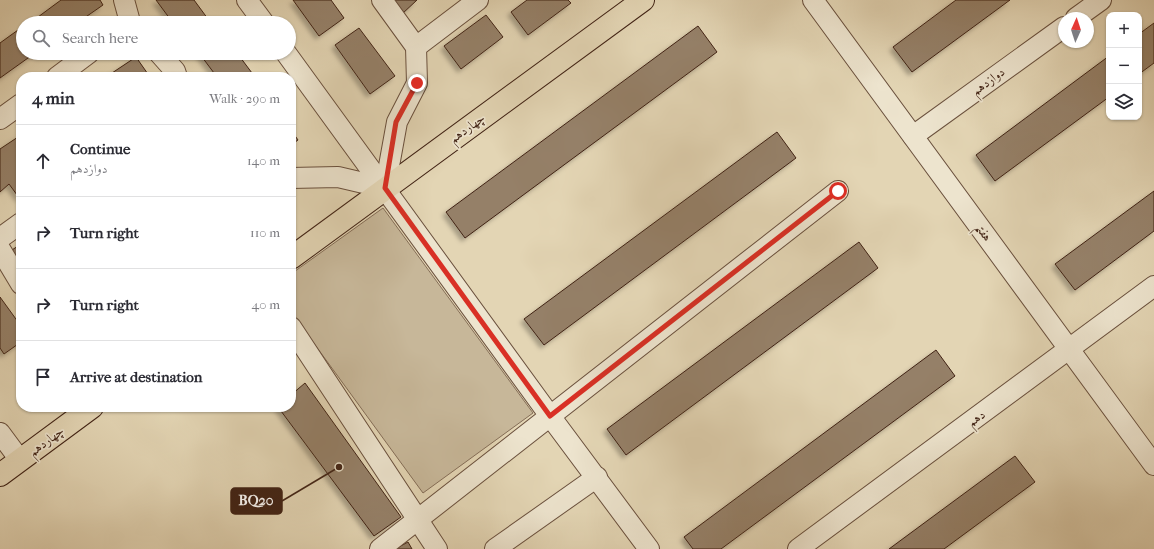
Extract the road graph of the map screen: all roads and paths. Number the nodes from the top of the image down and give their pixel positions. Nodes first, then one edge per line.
1 (124, 0) edge
2 (247, 0) edge
3 (382, 0) edge
4 (478, 0) edge
5 (643, 0) edge
6 (813, 0) edge
7 (1101, 0) edge
8 (1084, 12) edge
9 (128, 16) edge
10 (259, 16) edge
11 (1058, 31) edge
12 (416, 47) junction
13 (80, 60) edge
14 (165, 60) edge
15 (291, 60) edge
16 (64, 72) edge
17 (175, 72) edge
18 (16, 108) edge
19 (0, 119) edge
20 (913, 136) junction
21 (296, 178) edge
22 (385, 188) junction
23 (838, 191) dead end
24 (16, 227) edge
25 (0, 238) edge
26 (0, 249) edge
27 (296, 254) edge
28 (16, 276) edge
29 (1154, 286) edge
30 (296, 335) edge
31 (1069, 349) junction
32 (85, 412) edge
33 (550, 416) junction
34 (0, 433) edge
35 (20, 460) junction
36 (1154, 465) edge
37 (0, 475) edge
38 (597, 477) junction
39 (418, 520) junction
40 (380, 549) edge
41 (437, 549) edge
42 (495, 549) edge
43 (649, 549) edge
44 (798, 549) edge

1 - 9 street
2 - 10 street
3 - 12 street
4 - 12 street
5 - 22 main road, چهاردهم
6 - 20 street, هفتم
7 - 8 street
11 - 20 street, دوازدهم
12 - 22 street
13 - 16 street
14 - 17 street
15 - 22 street
18 - 19 street
20 - 31 street, هفتم
21 - 22 street
22 - 27 main road, چهاردهم
22 - 33 street
23 - 33 street
24 - 25 street
26 - 28 street
29 - 31 street, دهم
30 - 39 street
31 - 36 street, هفتم
31 - 44 street, دهم
32 - 35 main road, چهاردهم
33 - 38 street
33 - 39 street
34 - 35 street
35 - 37 main road, چهاردهم
38 - 42 street
38 - 43 street
39 - 40 street
39 - 41 street

